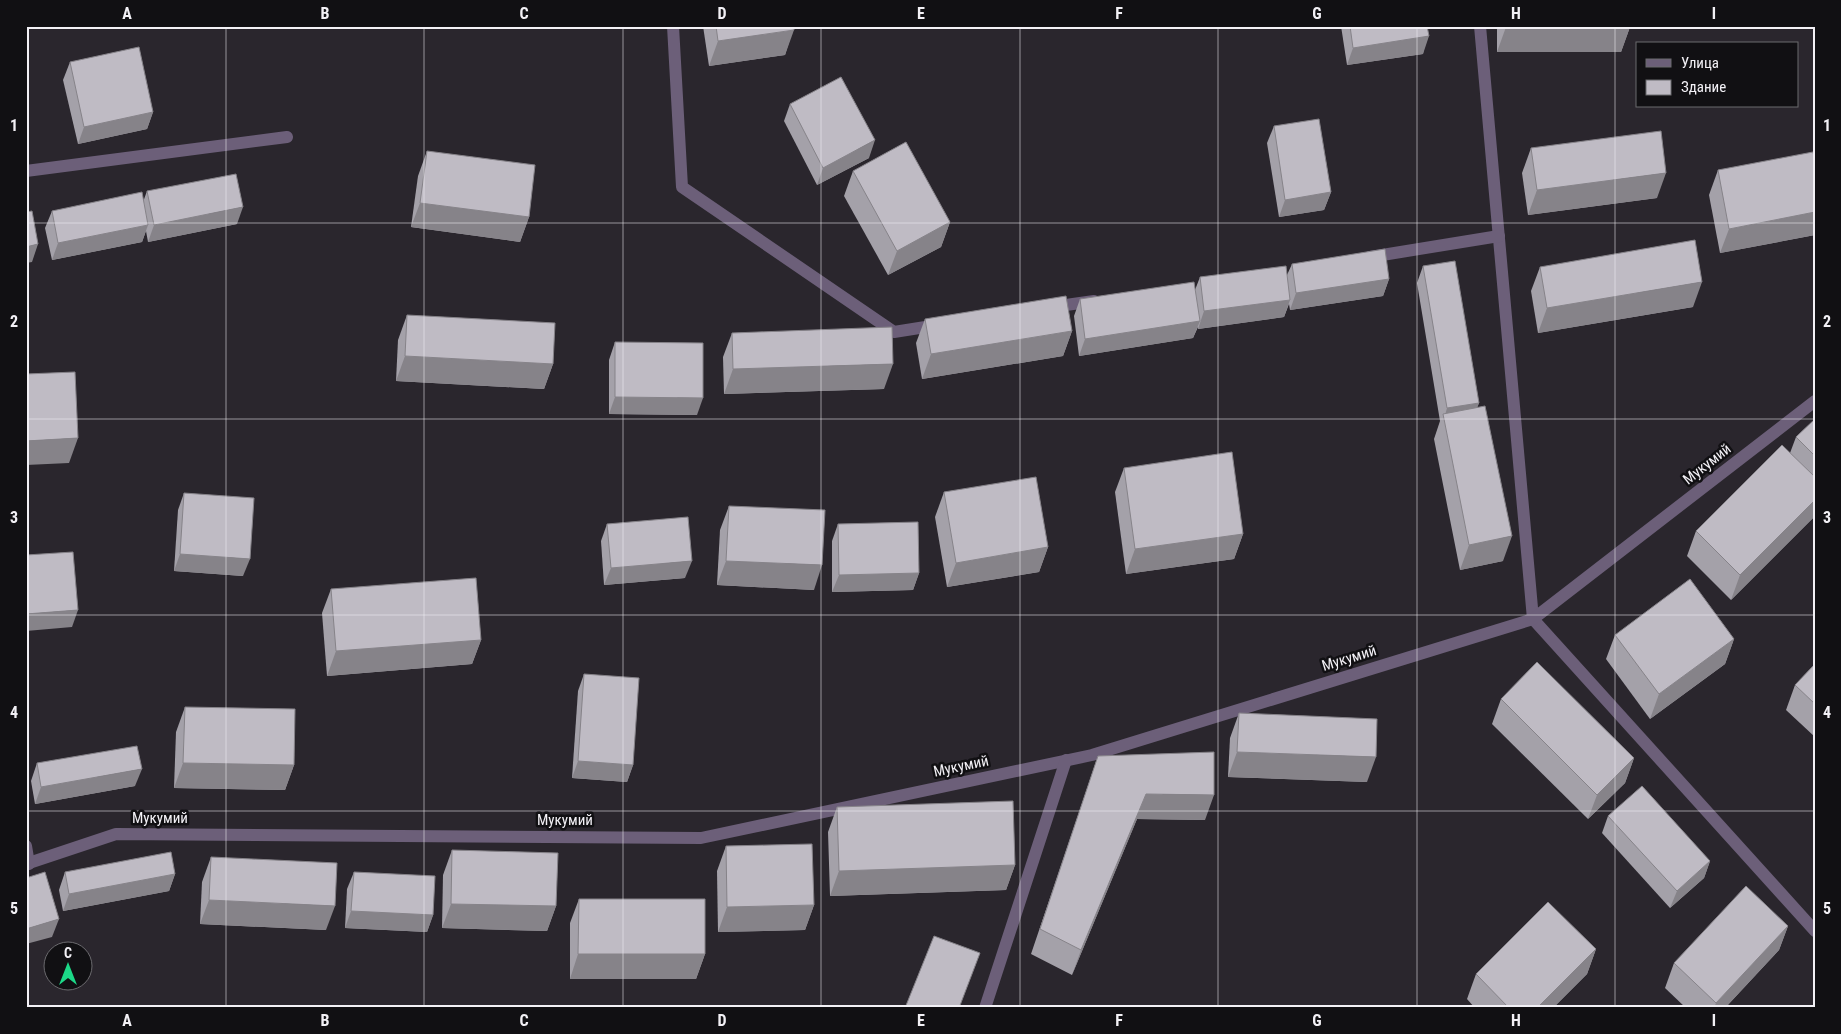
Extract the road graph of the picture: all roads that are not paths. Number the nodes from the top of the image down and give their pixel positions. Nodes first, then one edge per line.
1 (673, 26) edge
2 (1480, 26) edge
3 (287, 137) dead end
4 (26, 171) edge
5 (1500, 236) junction
6 (1353, 259) edge
7 (1109, 298) edge
8 (1040, 309) edge
9 (953, 323) edge
10 (1815, 401) edge
11 (1533, 619) junction
12 (1066, 760) junction
13 (26, 846) edge
14 (28, 864) edge
15 (1815, 930) edge
16 (984, 1008) edge

1 - 9 street
2 - 5 street
3 - 4 street
5 - 6 street
5 - 11 street
7 - 8 street
10 - 11 street, Мукумий
11 - 12 street, Мукумий
11 - 15 street
12 - 14 street, Мукумий
12 - 16 street
13 - 14 street

